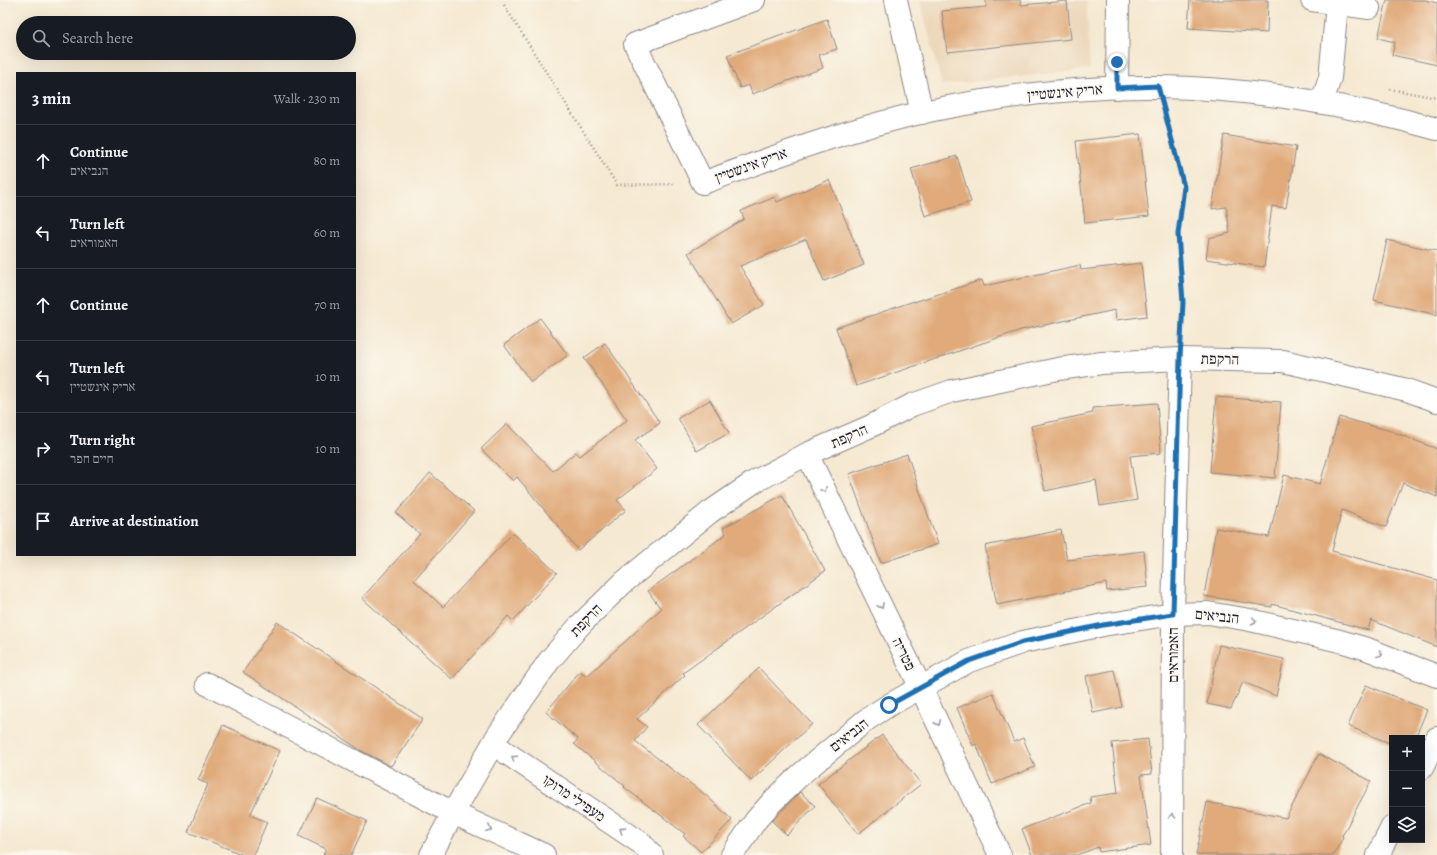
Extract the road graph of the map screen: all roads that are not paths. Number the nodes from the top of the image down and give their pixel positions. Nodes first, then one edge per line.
1 (754, 0) edge
2 (896, 0) edge
3 (1118, 0) edge
4 (1312, 0) edge
5 (1337, 4) junction
6 (1368, 8) dead end
7 (1117, 88) junction
8 (1322, 102) junction
9 (922, 113) junction
10 (1437, 128) edge
11 (1180, 358) junction
12 (1437, 401) edge
13 (807, 454) junction
14 (1173, 614) junction
15 (1437, 676) edge
16 (206, 684) dead end
17 (921, 688) junction
18 (1437, 738) edge
19 (493, 744) junction
20 (1425, 762) edge
21 (454, 813) junction
22 (1389, 832) edge
23 (431, 855) edge
24 (544, 855) edge
25 (652, 855) edge
26 (732, 855) edge
27 (1000, 855) edge
28 (1172, 855) edge
29 (1378, 855) edge

1 - 9 street, אריק אינשטיין
2 - 9 street
3 - 7 street
4 - 5 street
5 - 6 street
5 - 8 street
7 - 8 street, אריק אינשטיין
7 - 9 street, אריק אינשטיין
8 - 10 street, אריק אינשטיין
11 - 12 street, הרקפת
11 - 13 street, הרקפת
11 - 14 street, האמוראים
13 -> 17 street, פטריה
13 - 19 street, הרקפת
14 -> 15 street, הנביאים
14 - 17 street, הנביאים
28 -> 14 street, האמוראים
16 - 21 street
17 - 26 street, הנביאים
17 -> 27 street, פטריה
18 - 20 street
19 - 21 street, הרקפת
25 -> 19 street, מעפילי מרוקו
21 - 23 street, הרקפת
21 -> 24 street
22 - 29 street

